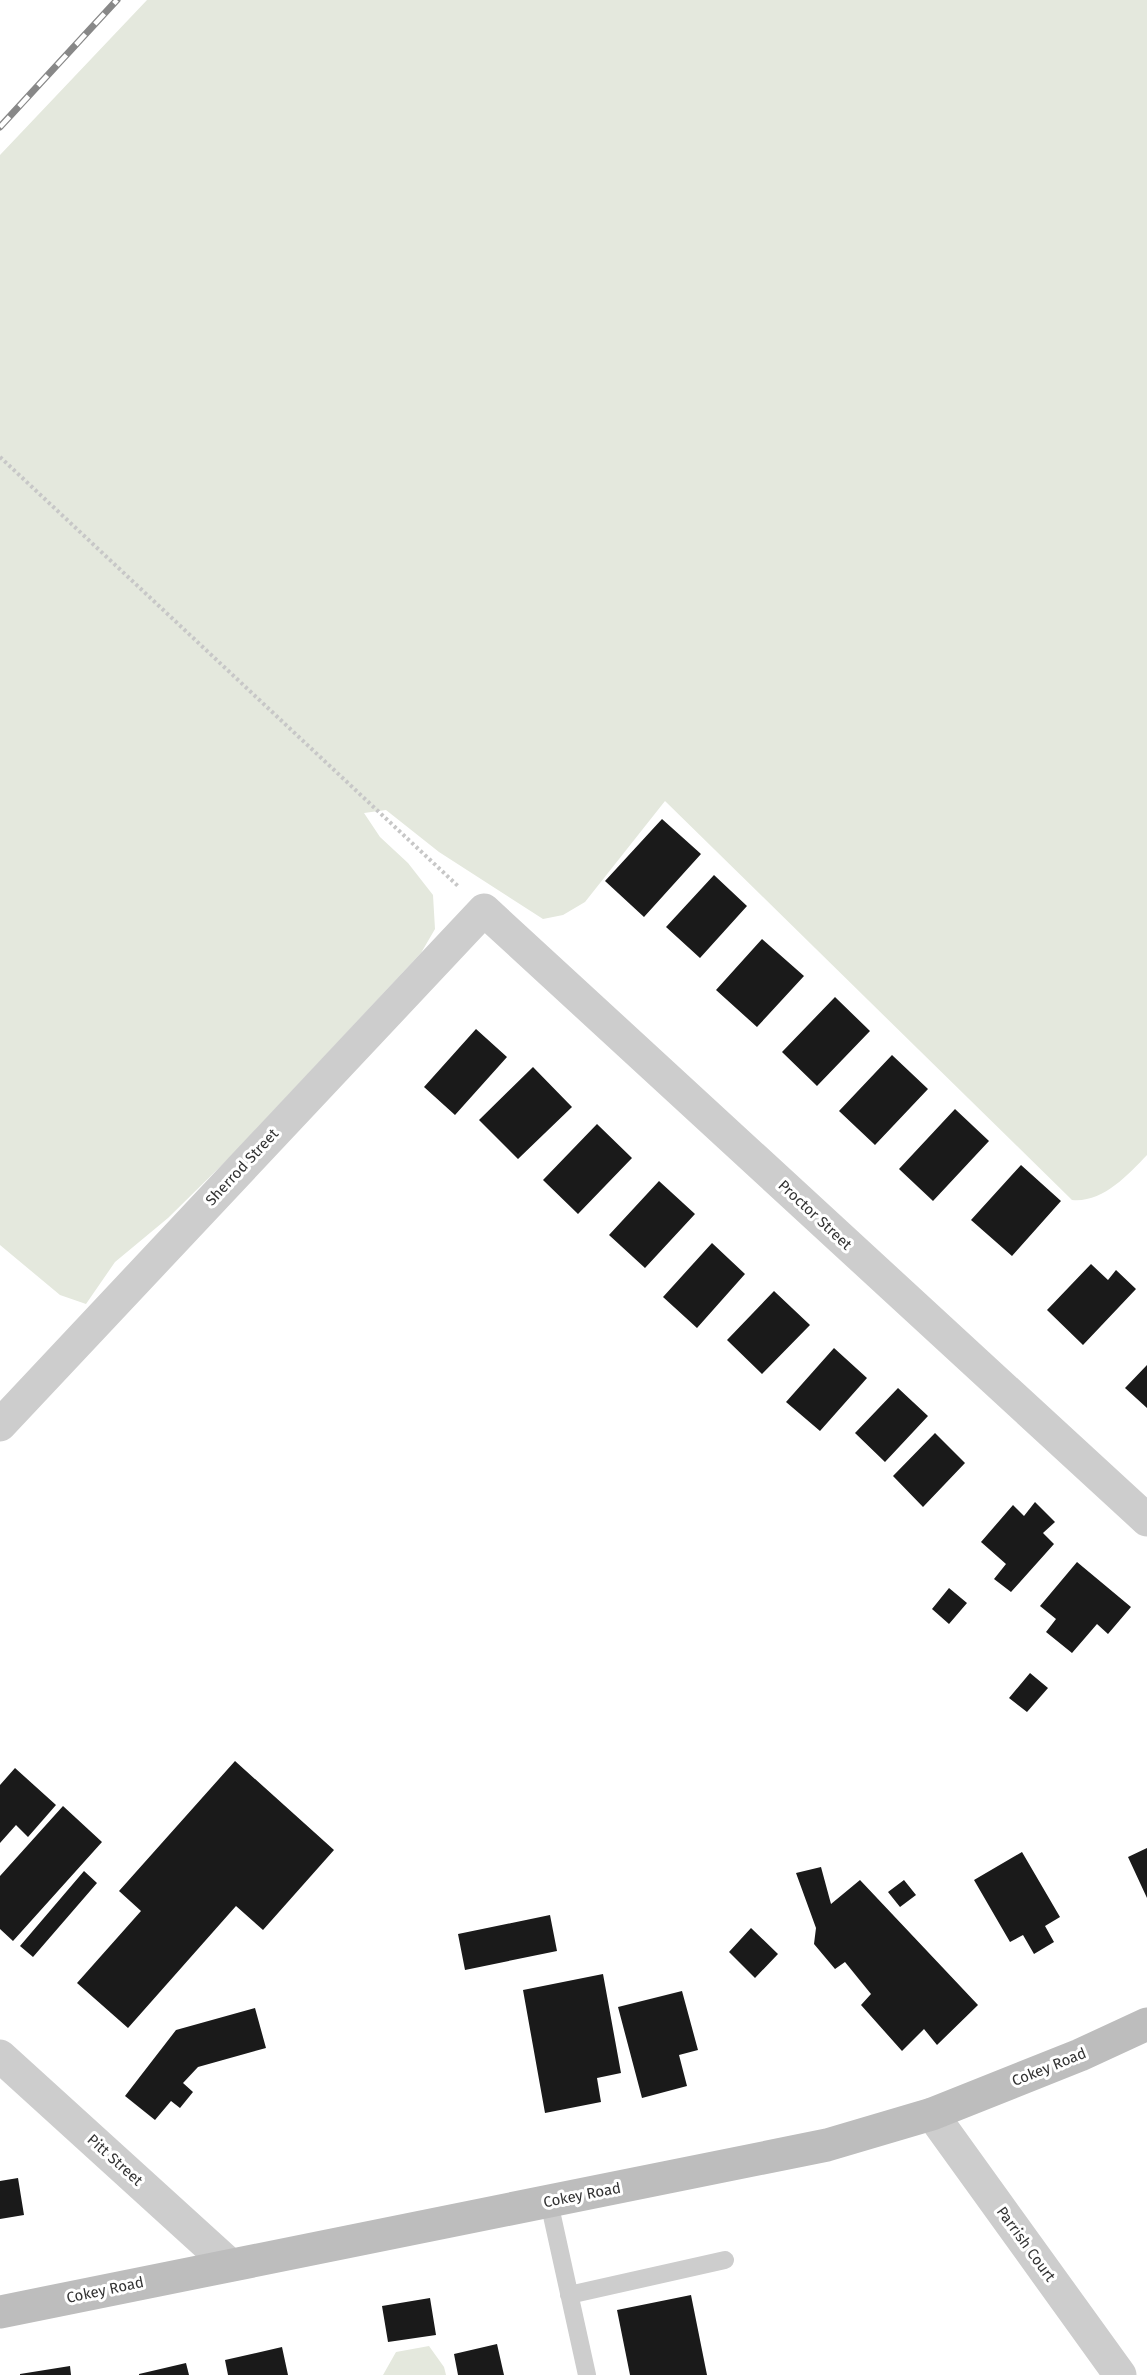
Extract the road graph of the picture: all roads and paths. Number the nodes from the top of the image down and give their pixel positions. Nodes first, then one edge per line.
1 (0, 457) edge
2 (484, 910) junction
3 (0, 1425) edge
4 (1147, 1520) edge
5 (1147, 2024) edge
6 (0, 2056) edge
7 (932, 2114) junction
8 (549, 2202) junction
9 (725, 2260) dead end
10 (230, 2265) junction
11 (569, 2295) junction
12 (0, 2312) edge
13 (586, 2375) edge
14 (1120, 2375) edge

1 - 2 path
2 - 3 street, Sherrod Street
2 - 4 street, Proctor Street
5 - 7 street, Cokey Road
6 - 10 street, Pitt Street
7 - 8 street, Cokey Road
7 - 14 street, Parrish Court
8 - 10 street, Cokey Road
8 - 11 lane
9 - 11 lane
10 - 12 street, Cokey Road
11 - 13 lane

